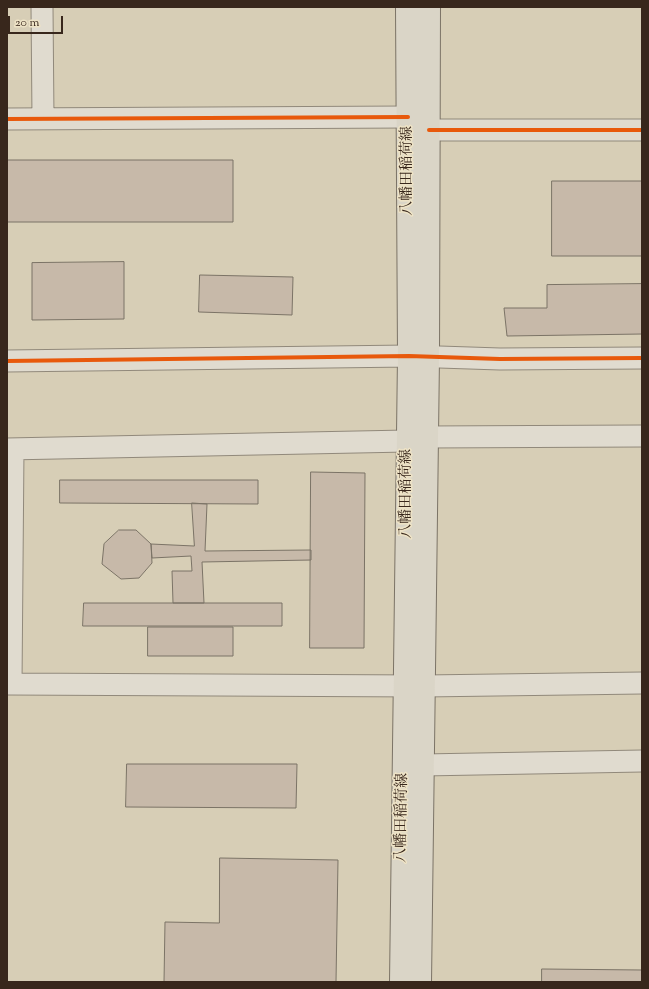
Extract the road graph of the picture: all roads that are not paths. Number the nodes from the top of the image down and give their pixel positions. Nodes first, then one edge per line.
1 (42, 7) edge
2 (407, 7) edge
3 (429, 7) edge
4 (408, 117) junction
5 (7, 119) edge
6 (43, 119) junction
7 (429, 130) junction
8 (642, 130) edge
9 (419, 356) junction
10 (642, 358) edge
11 (7, 361) edge
12 (642, 436) edge
13 (417, 439) junction
14 (10, 449) edge
15 (642, 683) edge
16 (9, 684) edge
17 (415, 686) junction
18 (642, 761) edge
19 (423, 766) junction
20 (401, 982) edge
21 (420, 982) edge

1 - 6 street
2 - 4 main road, 八幡田稲荷線
3 - 7 main road, 八幡田稲荷線
4 - 6 street
4 - 9 main road, 八幡田稲荷線
5 - 6 street
7 - 8 street
7 - 9 main road, 八幡田稲荷線
9 - 10 street
9 - 11 street
9 - 13 main road, 八幡田稲荷線
12 - 13 street
13 - 14 street
13 - 17 main road, 八幡田稲荷線
14 - 16 street
15 - 17 street
16 - 17 street
17 - 19 main road, 八幡田稲荷線
17 - 20 main road, 八幡田稲荷線
18 - 19 street
19 - 21 main road, 八幡田稲荷線

